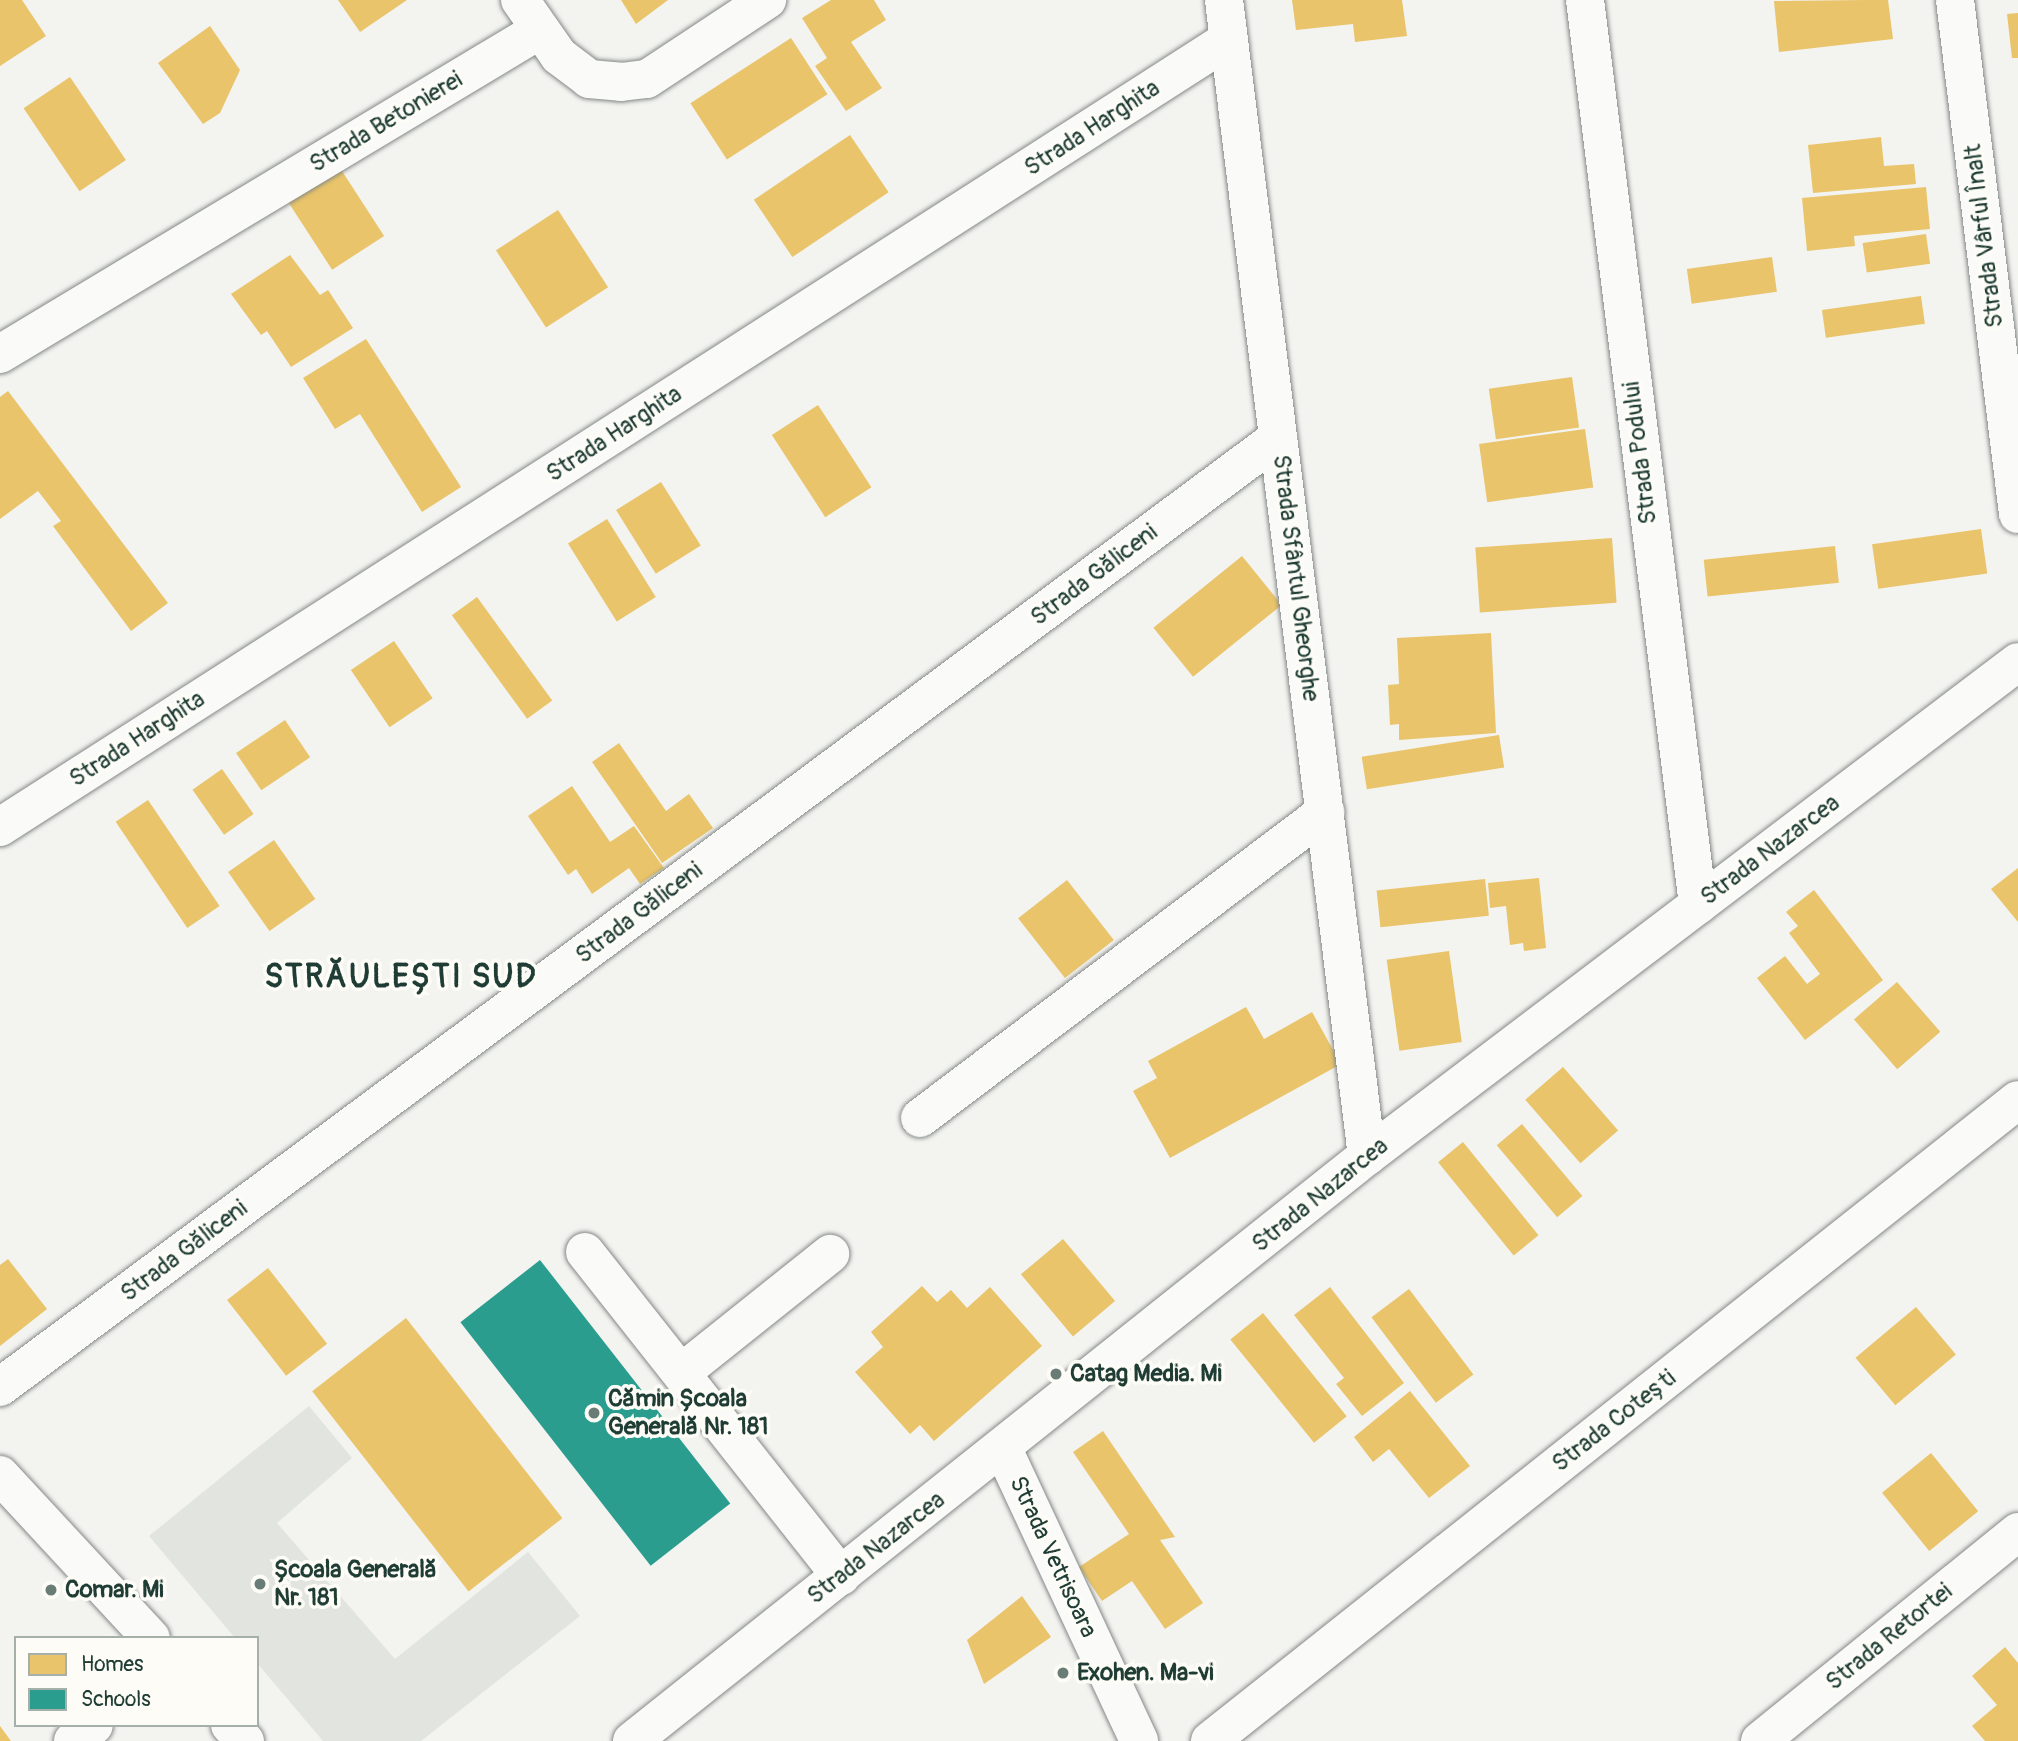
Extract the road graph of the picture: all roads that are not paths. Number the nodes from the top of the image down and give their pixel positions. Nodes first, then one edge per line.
1 (767, 0) edge
2 (1224, 0) edge
3 (1585, 0) edge
4 (1955, 0) edge
5 (529, 15) edge
6 (1228, 40) junction
7 (0, 354) edge
8 (1278, 438) junction
9 (2018, 514) edge
10 (2018, 662) edge
11 (1325, 812) junction
12 (0, 827) edge
13 (1698, 905) junction
14 (2018, 1100) edge
15 (920, 1118) dead end
16 (1367, 1156) junction
17 (585, 1252) dead end
18 (830, 1254) dead end
19 (681, 1373) junction
20 (0, 1387) edge
21 (1003, 1449) junction
22 (0, 1475) edge
23 (2018, 1532) edge
24 (841, 1576) junction
25 (149, 1636) edge
26 (91, 1727) edge
27 (232, 1727) edge
28 (73, 1741) edge
29 (245, 1741) edge
30 (632, 1741) edge
31 (1139, 1741) edge
32 (1210, 1741) edge
33 (1760, 1741) edge

1 - 5 street, Strada Betonierei
2 - 6 street, Strada Sfântul Gheorghe
3 - 13 street, Strada Podului
4 - 9 street, Strada Vârful Înalt
5 - 7 street, Strada Betonierei
6 - 8 street, Strada Sfântul Gheorghe
6 - 12 street, Strada Harghita
8 - 11 street, Strada Sfântul Gheorghe
8 - 20 street, Strada Găliceni
10 - 13 street, Strada Nazarcea
11 - 15 street
11 - 16 street, Strada Sfântul Gheorghe
13 - 16 street, Strada Nazarcea
14 - 32 street, Strada Cotești
16 - 21 street, Strada Nazarcea
17 - 19 street
18 - 19 street
19 - 24 street
21 - 24 street, Strada Nazarcea
21 - 31 street, Strada Vetrisoara
22 - 25 street
23 - 33 street, Strada Retortei
24 - 30 street, Strada Nazarcea
26 - 28 street
27 - 29 street

